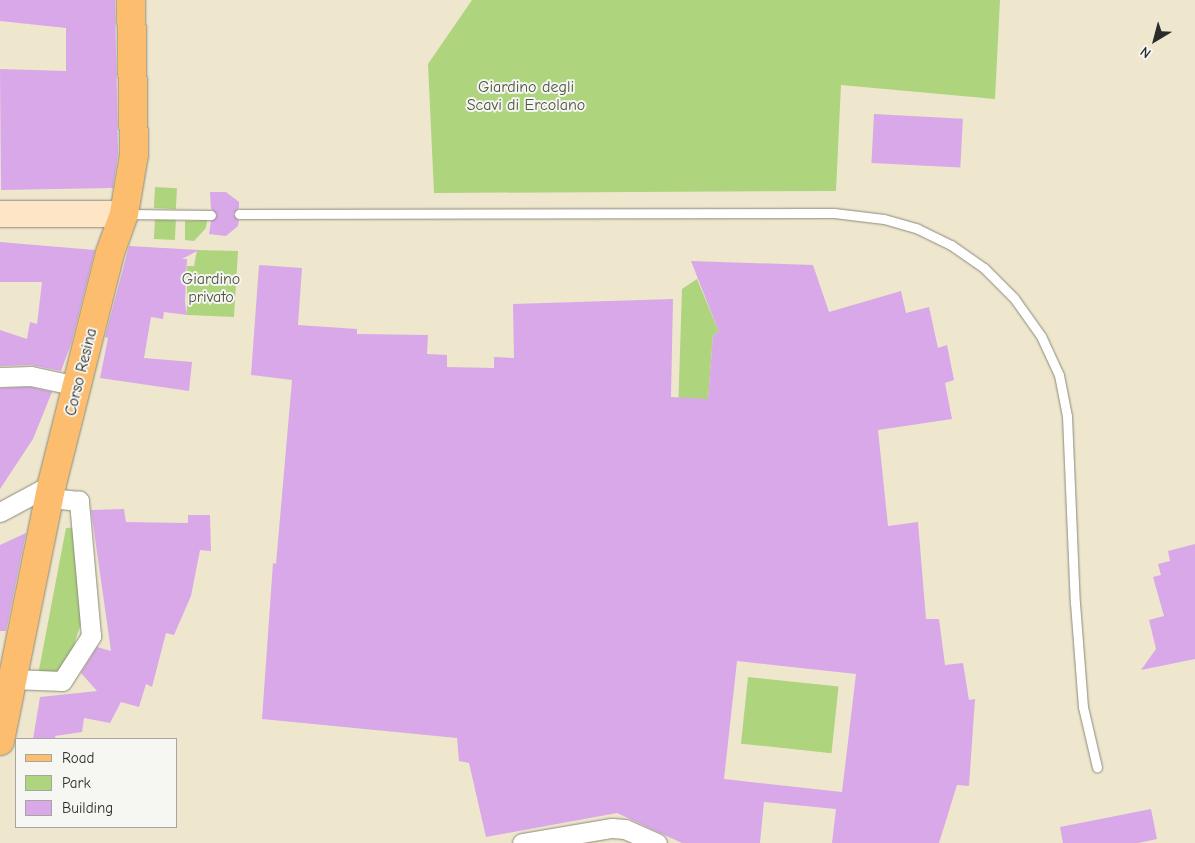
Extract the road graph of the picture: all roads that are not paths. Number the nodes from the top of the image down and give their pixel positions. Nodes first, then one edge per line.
1 (131, 0) edge
2 (0, 214) edge
3 (124, 214) junction
4 (239, 214) dead end
5 (211, 215) dead end
6 (0, 377) edge
7 (78, 386) junction
8 (51, 491) junction
9 (0, 512) edge
10 (13, 679) junction
11 (0, 741) edge
12 (1097, 767) dead end
13 (522, 843) edge
14 (657, 843) edge

1 - 3 main road, Corso Resina
2 - 3 street
3 - 5 lane
3 - 7 main road, Corso Resina
4 - 12 lane
6 - 7 street
7 - 8 main road, Corso Resina
8 - 9 street
8 - 10 main road, Corso Resina
8 - 10 street
10 - 11 main road, Corso Resina
13 - 14 street

